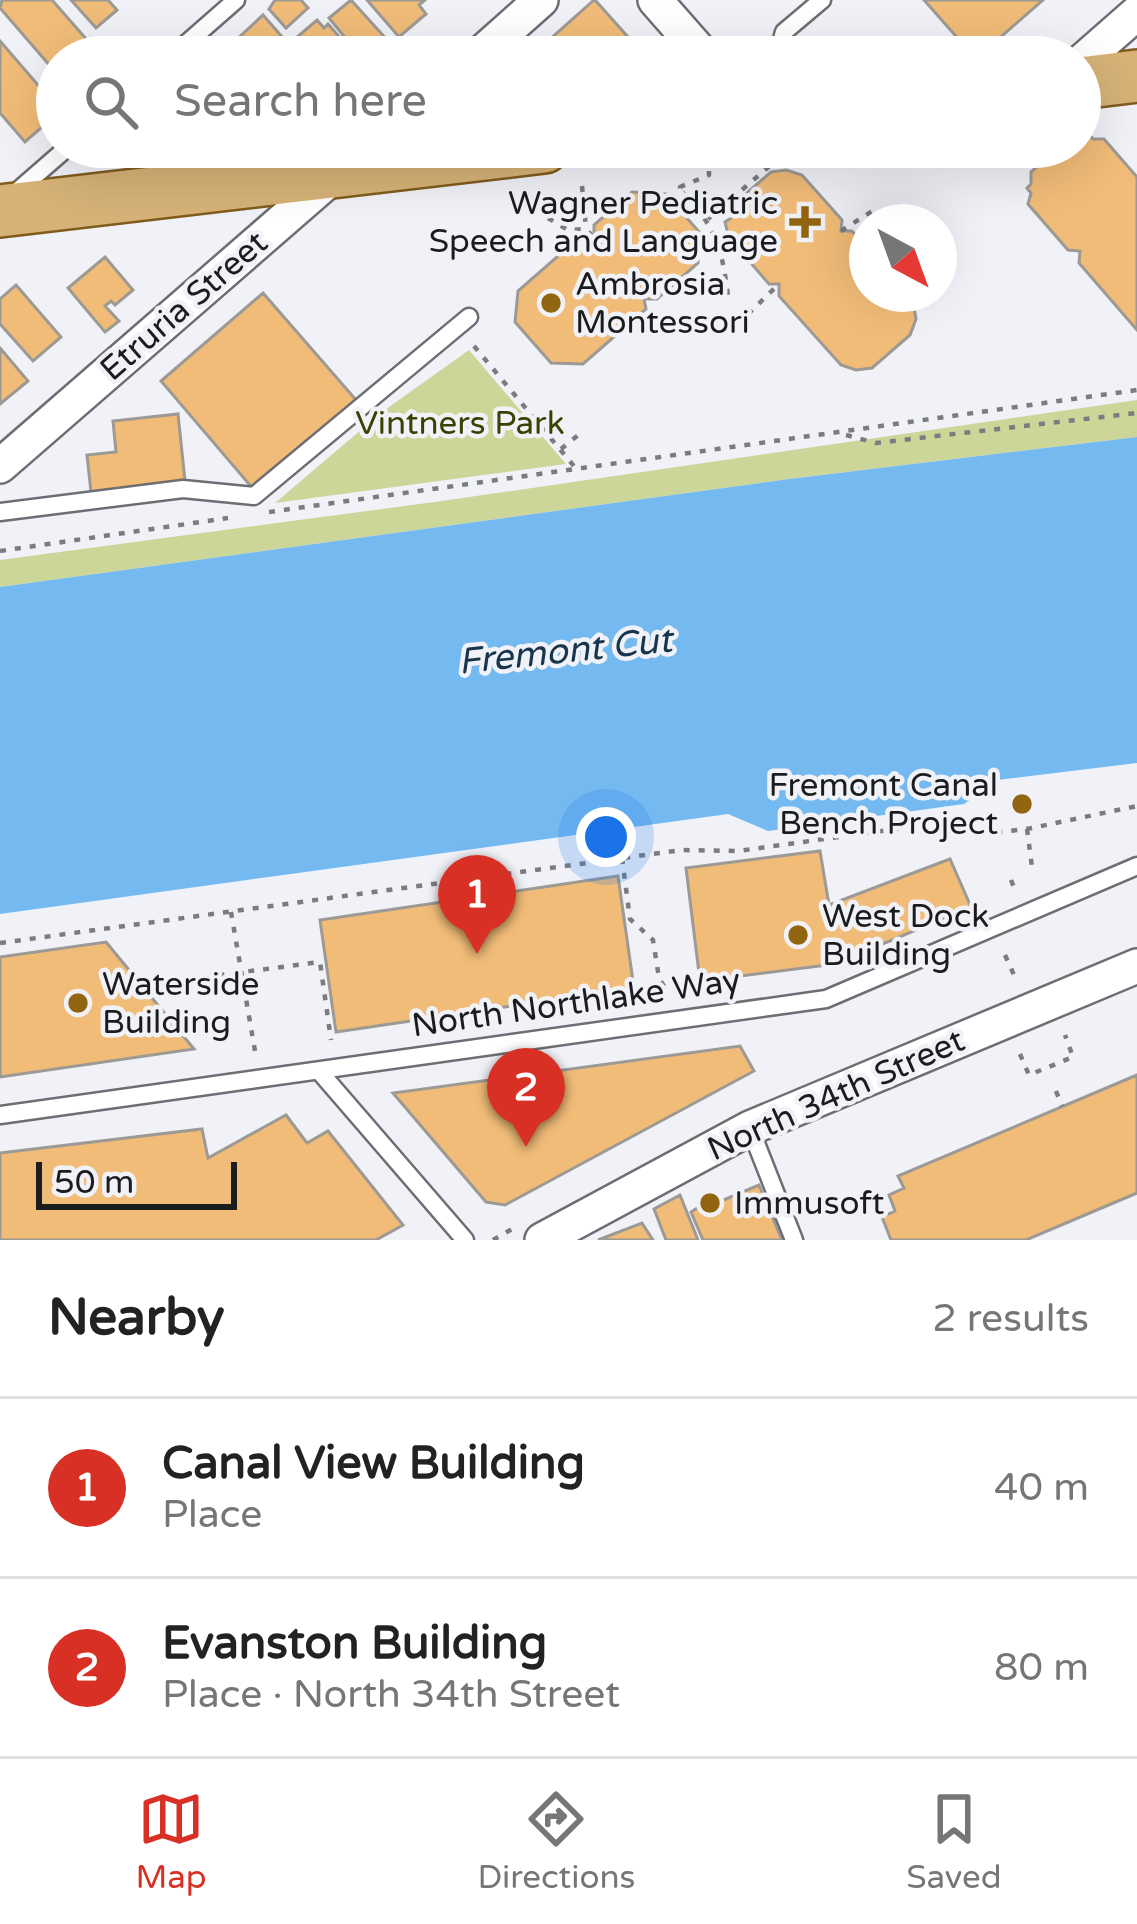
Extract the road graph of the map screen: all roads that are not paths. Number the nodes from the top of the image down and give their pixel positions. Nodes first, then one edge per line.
1 (236, 0) edge
2 (541, 0) edge
3 (655, 0) edge
4 (822, 0) edge
5 (1137, 13) edge
6 (195, 36) edge
7 (501, 36) edge
8 (687, 36) edge
9 (783, 36) edge
10 (1101, 45) edge
11 (1137, 76) edge
12 (1101, 80) edge
13 (45, 168) edge
14 (296, 168) edge
15 (345, 168) edge
16 (0, 209) edge
17 (469, 317) dead end
18 (0, 466) edge
19 (0, 512) edge
20 (1137, 866) edge
21 (1137, 966) edge
22 (319, 1071) junction
23 (0, 1115) edge
24 (750, 1128) junction
25 (465, 1240) edge
26 (542, 1240) edge
27 (794, 1240) edge

1 - 6 lane
2 - 7 street
3 - 8 street
4 - 9 lane
5 - 10 street
11 - 12 main road
13 - 16 lane
14 - 16 main road
15 - 18 street, Etruria Street
17 - 19 lane
20 - 22 lane, North Northlake Way
21 - 24 street, North 34th Street
22 - 23 lane, North Northlake Way
22 - 25 lane
24 - 26 street, North 34th Street
24 - 27 lane

